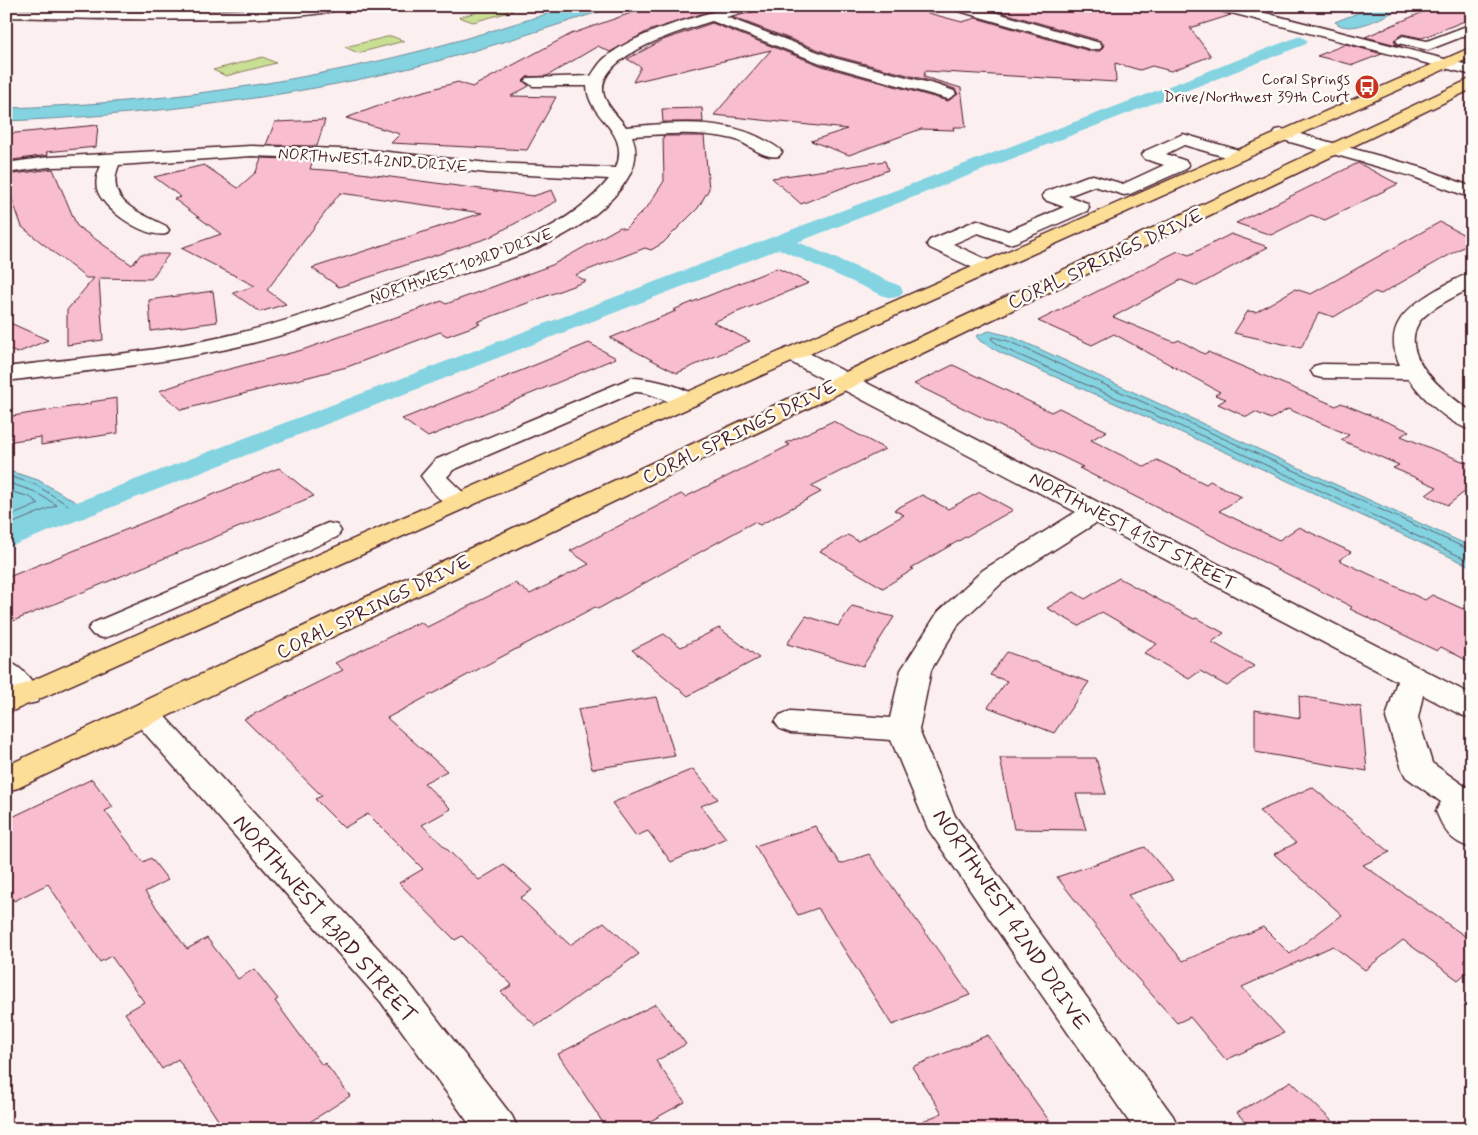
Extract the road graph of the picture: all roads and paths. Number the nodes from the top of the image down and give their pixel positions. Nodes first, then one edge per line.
1 (338, 6) edge
2 (751, 6) edge
3 (957, 6) edge
4 (1221, 6) edge
5 (6, 13) edge
6 (715, 18) junction
7 (1472, 28) edge
8 (1364, 43) junction
9 (1095, 46) dead end
10 (1472, 51) edge
11 (1444, 64) junction
12 (1472, 71) edge
13 (533, 81) dead end
14 (595, 81) junction
15 (1472, 83) edge
16 (948, 94) dead end
17 (624, 132) junction
18 (1282, 134) junction
19 (1330, 149) junction
20 (773, 152) dead end
21 (1236, 155) junction
22 (112, 160) junction
23 (6, 168) edge
24 (621, 174) junction
25 (1124, 190) junction
26 (1472, 193) edge
27 (1144, 198) junction
28 (159, 230) dead end
29 (987, 267) junction
30 (1472, 279) edge
31 (792, 354) junction
32 (1322, 371) dead end
33 (1414, 372) junction
34 (6, 374) edge
35 (844, 380) junction
36 (687, 400) junction
37 (1472, 423) edge
38 (460, 502) junction
39 (1096, 511) junction
40 (328, 531) dead end
41 (215, 580) junction
42 (238, 601) junction
43 (103, 629) dead end
44 (6, 671) edge
45 (1413, 678) junction
46 (16, 700) edge
47 (1472, 708) edge
48 (146, 715) junction
49 (791, 722) dead end
50 (903, 730) junction
51 (6, 780) edge
52 (1466, 798) edge
53 (1472, 836) edge
54 (497, 1129) edge
55 (1158, 1129) edge

1 - 5 street
2 - 6 street
3 - 9 street
4 - 8 street
6 - 14 street
6 - 16 street
7 - 8 street
8 - 11 street
10 - 11 main road, CORAL SPRINGS DRIVE
11 - 12 street
11 - 18 main road, CORAL SPRINGS DRIVE
13 - 14 street
14 - 17 street, NORTHWEST 103RD DRIVE
15 - 19 main road, CORAL SPRINGS DRIVE
17 - 20 street
17 - 24 street, NORTHWEST 103RD DRIVE
18 - 19 street
18 - 21 main road, CORAL SPRINGS DRIVE
19 - 26 street
19 - 35 main road, CORAL SPRINGS DRIVE
21 - 25 street
21 - 27 main road, CORAL SPRINGS DRIVE
22 - 23 street, NORTHWEST 42ND DRIVE
22 - 24 street, NORTHWEST 42ND DRIVE
22 - 28 street
24 - 34 street, NORTHWEST 103RD DRIVE
25 - 27 street
25 - 29 street
27 - 29 main road, CORAL SPRINGS DRIVE
29 - 31 main road, CORAL SPRINGS DRIVE
30 - 33 street
31 - 35 street, NORTHWEST 41ST STREET
31 - 36 main road, CORAL SPRINGS DRIVE
32 - 33 street
33 - 37 street
35 - 39 street, NORTHWEST 41ST STREET
35 - 48 main road, CORAL SPRINGS DRIVE
36 - 38 main road, CORAL SPRINGS DRIVE
36 - 38 street
38 - 42 main road, CORAL SPRINGS DRIVE
39 - 45 street, NORTHWEST 41ST STREET
39 - 50 street
40 - 41 street
41 - 42 street
41 - 43 street
42 - 46 main road, CORAL SPRINGS DRIVE
44 - 46 street
45 - 47 street, NORTHWEST 41ST STREET
45 - 52 street
48 - 51 main road, CORAL SPRINGS DRIVE
48 - 54 street, NORTHWEST 43RD STREET
49 - 50 street
50 - 55 street, NORTHWEST 42ND DRIVE
52 - 53 street

